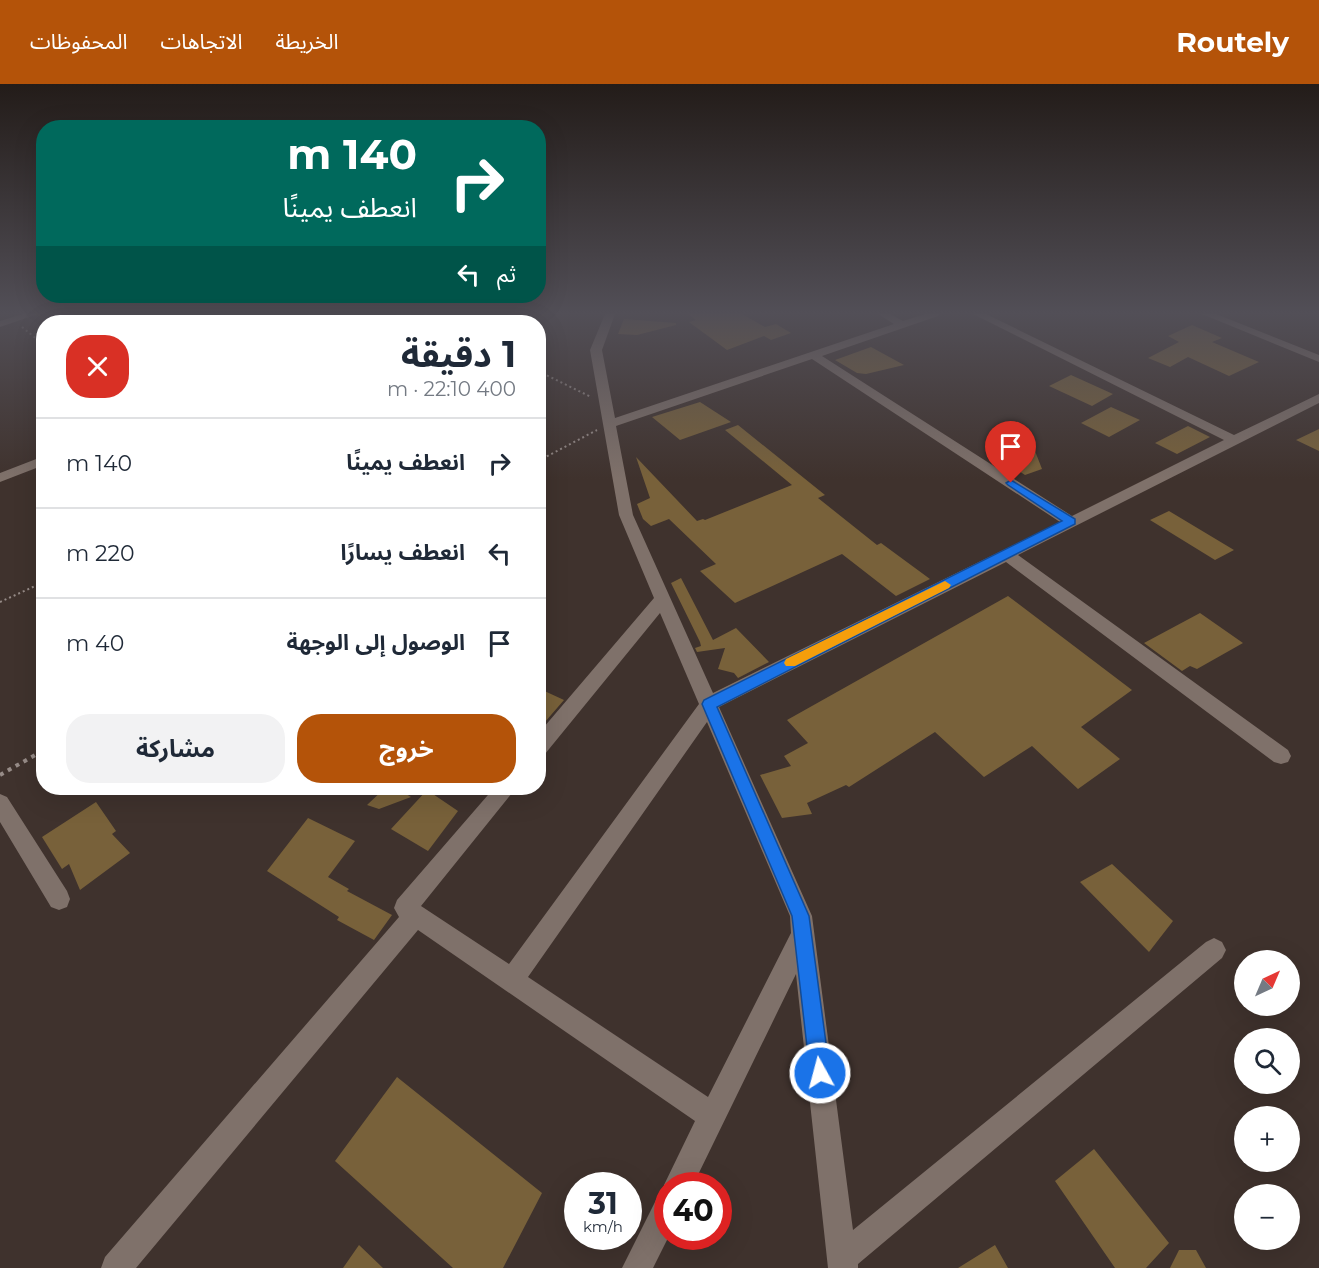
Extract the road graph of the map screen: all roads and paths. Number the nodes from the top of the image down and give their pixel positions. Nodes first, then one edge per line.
1 (599, 369) edge
2 (771, 369) edge
3 (835, 369) edge
4 (1090, 369) edge
5 (546, 375) edge
6 (1319, 398) edge
7 (605, 403) junction
8 (1300, 407) junction
9 (1319, 414) edge
10 (609, 424) junction
11 (1233, 440) junction
12 (546, 457) edge
13 (36, 463) edge
14 (0, 478) edge
15 (1071, 522) junction
16 (1006, 554) junction
17 (36, 586) edge
18 (663, 599) junction
19 (0, 602) edge
20 (709, 704) junction
21 (546, 738) edge
22 (36, 755) edge
23 (1281, 756) dead end
24 (0, 775) edge
25 (500, 795) edge
26 (0, 803) edge
27 (59, 899) dead end
28 (416, 915) junction
29 (803, 934) junction
30 (1214, 950) dead end
31 (511, 981) junction
32 (712, 1116) junction
33 (684, 1172) edge
34 (654, 1233) edge
35 (842, 1263) edge
36 (116, 1268) edge
37 (636, 1268) edge

1 - 7 street
2 - 10 street
3 - 15 street
4 - 11 street
5 - 7 path
6 - 8 street
7 - 10 street
8 - 9 street
8 - 11 street
10 - 12 path
10 - 18 street
11 - 15 street
13 - 14 street
15 - 16 street
16 - 20 street
16 - 23 street
17 - 19 path
18 - 20 street
18 - 21 street
20 - 29 street
20 - 31 street
22 - 24 path
25 - 28 street
26 - 27 street
28 - 31 street
28 - 36 street
29 - 32 street
29 - 35 street
30 - 35 street
31 - 32 street
32 - 33 street
34 - 37 street

